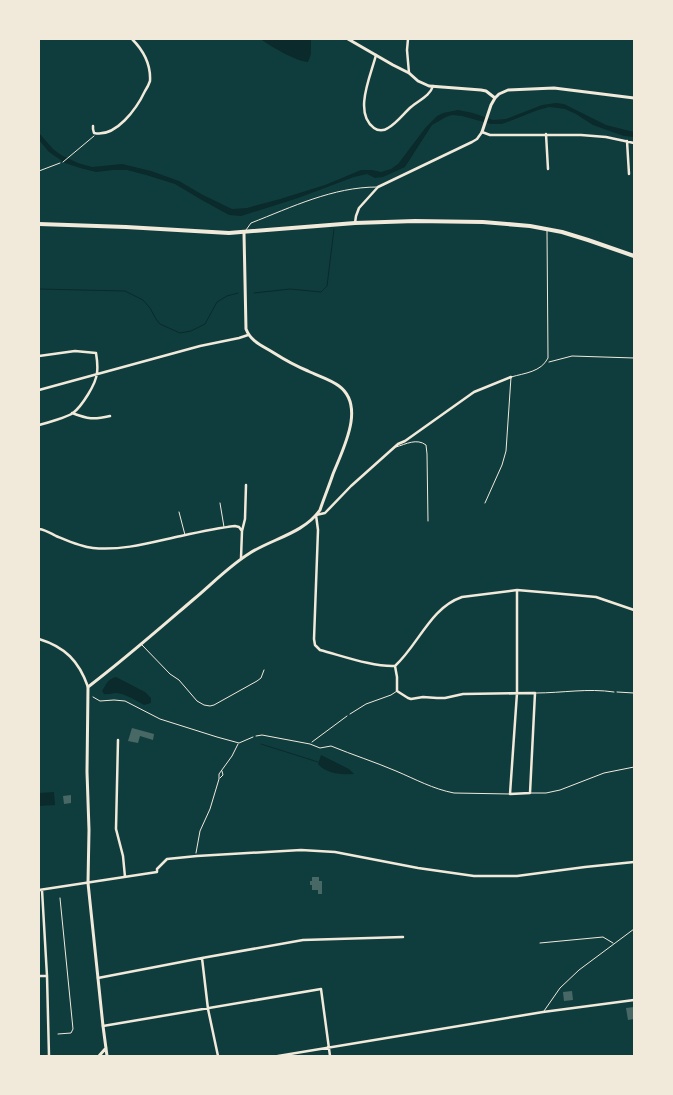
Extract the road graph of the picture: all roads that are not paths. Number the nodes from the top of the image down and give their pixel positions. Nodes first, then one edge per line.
1 (132, 39) edge
2 (348, 39) edge
3 (408, 39) edge
4 (376, 55) junction
5 (409, 74) junction
6 (433, 86) junction
7 (495, 98) junction
8 (634, 98) edge
9 (93, 126) dead end
10 (482, 132) junction
11 (546, 134) junction
12 (627, 142) junction
13 (634, 143) edge
14 (60, 163) road end
15 (548, 169) dead end
16 (39, 171) edge
17 (629, 174) dead end
18 (378, 187) junction
19 (355, 222) junction
20 (39, 224) edge
21 (547, 229) junction
22 (244, 233) junction
23 (634, 256) edge
24 (248, 335) junction
25 (39, 356) edge
26 (97, 374) junction
27 (511, 377) junction
28 (39, 390) edge
29 (72, 414) junction
30 (110, 416) dead end
31 (39, 425) edge
32 (396, 447) junction
33 (246, 485) dead end
34 (220, 503) dead end
35 (485, 503) dead end
36 (179, 512) dead end
37 (316, 515) junction
38 (428, 520) dead end
39 (224, 527) junction
40 (39, 529) edge
41 (242, 531) junction
42 (185, 535) junction
43 (241, 560) junction
44 (517, 590) junction
45 (634, 610) edge
46 (39, 639) edge
47 (142, 645) junction
48 (395, 666) junction
49 (264, 670) dead end
50 (88, 687) junction
51 (396, 691) junction
52 (614, 692) road end
53 (517, 693) junction
54 (535, 693) junction
55 (350, 714) road end
56 (256, 736) road end
57 (118, 740) dead end
58 (634, 768) edge
59 (530, 793) junction
60 (510, 794) junction
61 (634, 862) edge
62 (125, 878) junction
63 (88, 883) junction
64 (40, 890) edge
65 (60, 898) dead end
66 (634, 929) edge
67 (403, 937) dead end
68 (540, 943) dead end
69 (614, 944) junction
70 (202, 958) junction
71 (39, 976) edge
72 (47, 976) junction
73 (98, 978) junction
74 (634, 1000) edge
75 (208, 1009) junction
76 (543, 1012) junction
77 (103, 1026) junction
78 (58, 1034) dead end
79 (106, 1047) junction
80 (328, 1048) junction
81 (49, 1056) edge
82 (99, 1056) edge
83 (107, 1056) edge
84 (218, 1056) edge
85 (278, 1056) edge
86 (330, 1056) edge

1 - 9 street
2 - 4 street
3 - 5 street
4 - 5 street
4 - 6 street
5 - 6 street
6 - 7 street
7 - 8 street
7 - 10 street
10 - 11 street
10 - 18 street
11 - 12 street
11 - 15 street
12 - 13 street
12 - 17 street
14 - 16 lane
18 - 19 street
18 - 22 lane
19 - 21 main road
19 - 22 main road
20 - 22 main road
21 - 23 main road
21 - 27 lane
22 - 24 street
24 - 26 street
24 - 37 street
25 - 26 street
26 - 28 street
26 - 29 street
27 - 32 street
27 - 35 lane
29 - 30 street
29 - 31 street
32 - 37 street
32 - 38 lane
33 - 41 street
34 - 39 lane
36 - 42 lane
37 - 43 street
37 - 48 street
39 - 41 street
39 - 42 street
40 - 42 street
41 - 43 street
43 - 47 street
44 - 45 street
44 - 48 street
44 - 53 street
46 - 50 street
47 - 49 lane
47 - 50 street
48 - 51 street
50 - 63 street
51 - 53 street
51 - 55 lane
52 - 54 lane
53 - 54 street
53 - 60 street
54 - 59 street
56 - 60 lane
57 - 62 street
58 - 59 lane
59 - 60 street
61 - 62 street
62 - 63 street
63 - 64 street
63 - 73 street
64 - 72 street
65 - 78 lane
66 - 69 lane
67 - 70 street
68 - 69 lane
69 - 76 lane
70 - 73 street
70 - 75 street
71 - 72 street
72 - 81 street
73 - 77 street
74 - 76 street
75 - 77 street
75 - 80 street
75 - 84 street
76 - 80 street
77 - 79 street
79 - 82 street
79 - 83 street
80 - 85 street
80 - 86 street

